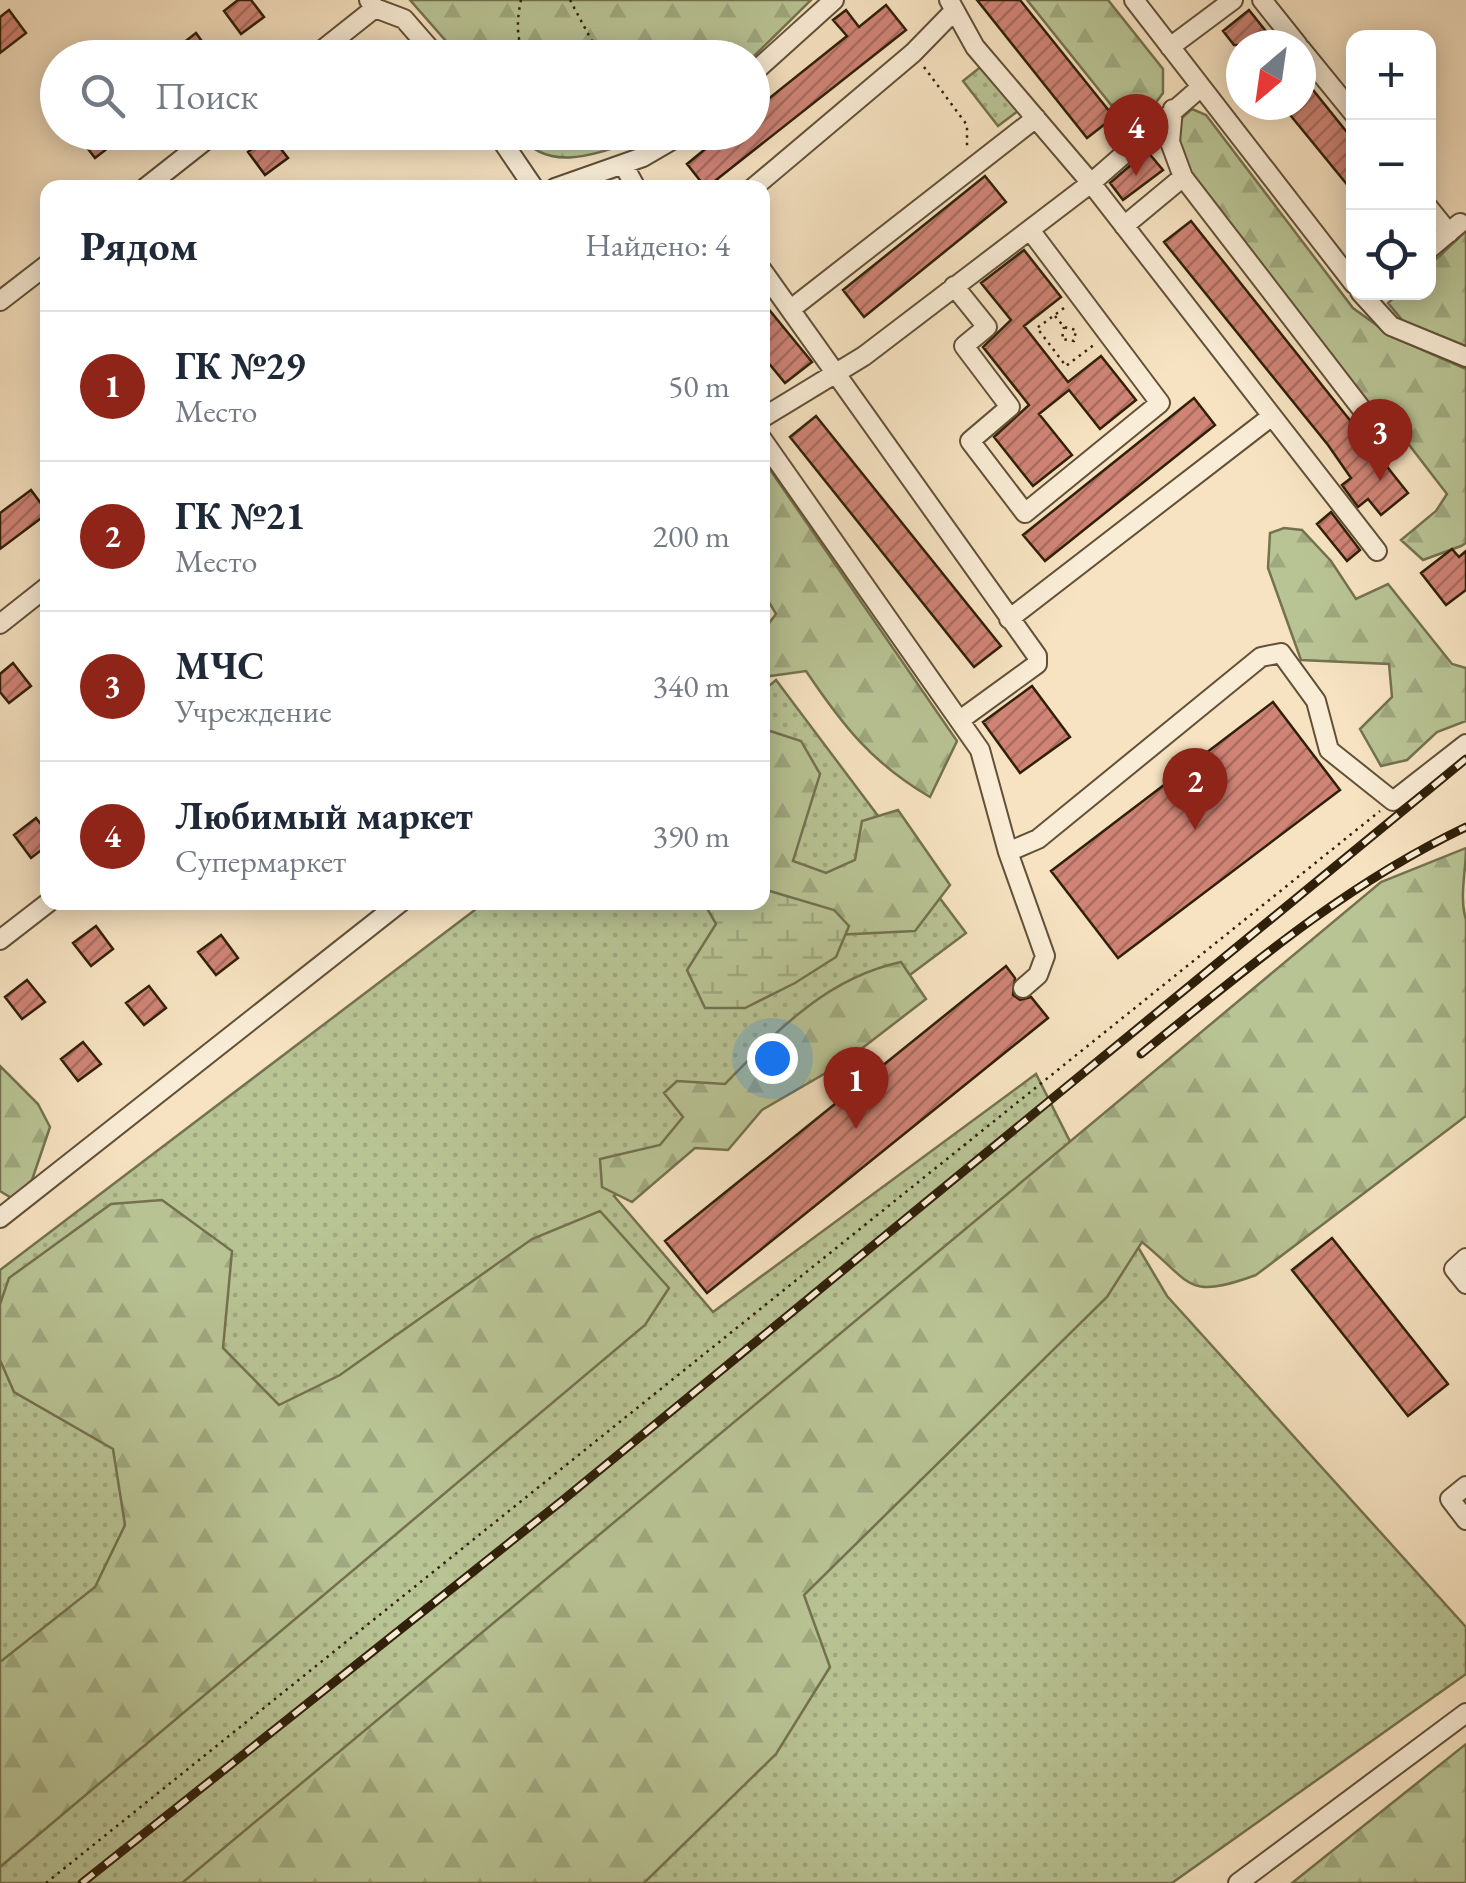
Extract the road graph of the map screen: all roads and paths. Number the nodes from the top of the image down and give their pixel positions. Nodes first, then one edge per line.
1 (522, 0) edge
2 (570, 0) edge
3 (834, 0) edge
4 (1134, 0) edge
5 (1233, 0) edge
6 (1262, 0) edge
7 (372, 4) edge
8 (951, 5) edge
9 (1286, 30) edge
10 (332, 40) edge
11 (422, 40) edge
12 (520, 40) edge
13 (591, 40) edge
14 (1170, 47) junction
15 (914, 53) junction
16 (770, 58) edge
17 (1316, 67) edge
18 (1201, 86) junction
19 (1346, 104) edge
20 (1174, 109) junction
21 (1036, 118) junction
22 (193, 150) edge
23 (508, 150) edge
24 (610, 150) edge
25 (649, 150) edge
26 (619, 165) junction
27 (968, 172) junction
28 (1183, 177) junction
29 (155, 180) edge
30 (529, 180) edge
31 (577, 180) edge
32 (630, 180) edge
33 (763, 180) edge
34 (1091, 183) junction
35 (1436, 213) edge
36 (1124, 226) junction
37 (1030, 230) junction
38 (1436, 243) edge
39 (40, 270) edge
40 (1346, 274) edge
41 (770, 281) edge
42 (954, 286) junction
43 (1079, 296) junction
44 (0, 300) edge
45 (1371, 300) edge
46 (790, 309) junction
47 (1054, 315) junction
48 (1064, 327) junction
49 (1108, 334) junction
50 (1062, 339) junction
51 (1074, 341) junction
52 (1052, 347) junction
53 (1083, 352) junction
54 (1466, 357) edge
55 (838, 374) junction
56 (770, 413) edge
57 (1272, 416) junction
58 (1384, 438) dead end
59 (770, 450) edge
60 (1376, 552) dead end
61 (40, 592) edge
62 (1009, 619) junction
63 (0, 624) edge
64 (960, 720) junction
65 (1466, 744) edge
66 (1393, 801) junction
67 (1008, 852) junction
68 (40, 909) edge
69 (392, 910) edge
70 (0, 940) edge
71 (1024, 988) dead end
72 (0, 1218) edge
73 (1466, 1258) edge
74 (1466, 1284) edge
75 (1466, 1486) edge
76 (1466, 1520) edge
77 (1466, 1713) edge
78 (46, 1883) edge
79 (1238, 1883) edge

1 - 12 path
2 - 13 path
3 - 16 street
4 - 14 street
5 - 14 street
6 - 9 street
7 - 10 street
7 - 11 street
8 - 15 street
8 - 21 street
14 - 18 street
15 - 27 path
15 - 33 street
17 - 19 street
18 - 20 street
18 - 40 street
20 - 28 street
20 - 34 street
21 - 27 street
21 - 34 street
22 - 29 street
23 - 30 street
24 - 26 path
25 - 26 street
26 - 31 street
26 - 32 street
27 - 46 street
28 - 36 street
28 - 58 street
34 - 36 street
34 - 37 street
35 - 38 street
36 - 57 street
37 - 42 street
37 - 43 street
39 - 44 street
41 - 46 street
42 - 49 street
42 - 55 street
43 - 47 path
43 - 49 street
45 - 54 street
46 - 55 street
47 - 48 path
47 - 52 path
48 - 50 path
48 - 51 path
49 - 53 path
50 - 51 path
50 - 52 path
51 - 53 path
52 - 53 path
55 - 56 street
55 - 62 street
57 - 60 street
57 - 62 street
59 - 64 street
61 - 63 street
62 - 64 street
64 - 67 street
65 - 66 street
66 - 67 street
66 - 78 path
67 - 71 street
68 - 70 street
69 - 72 street
73 - 74 street
75 - 76 street
77 - 79 street

